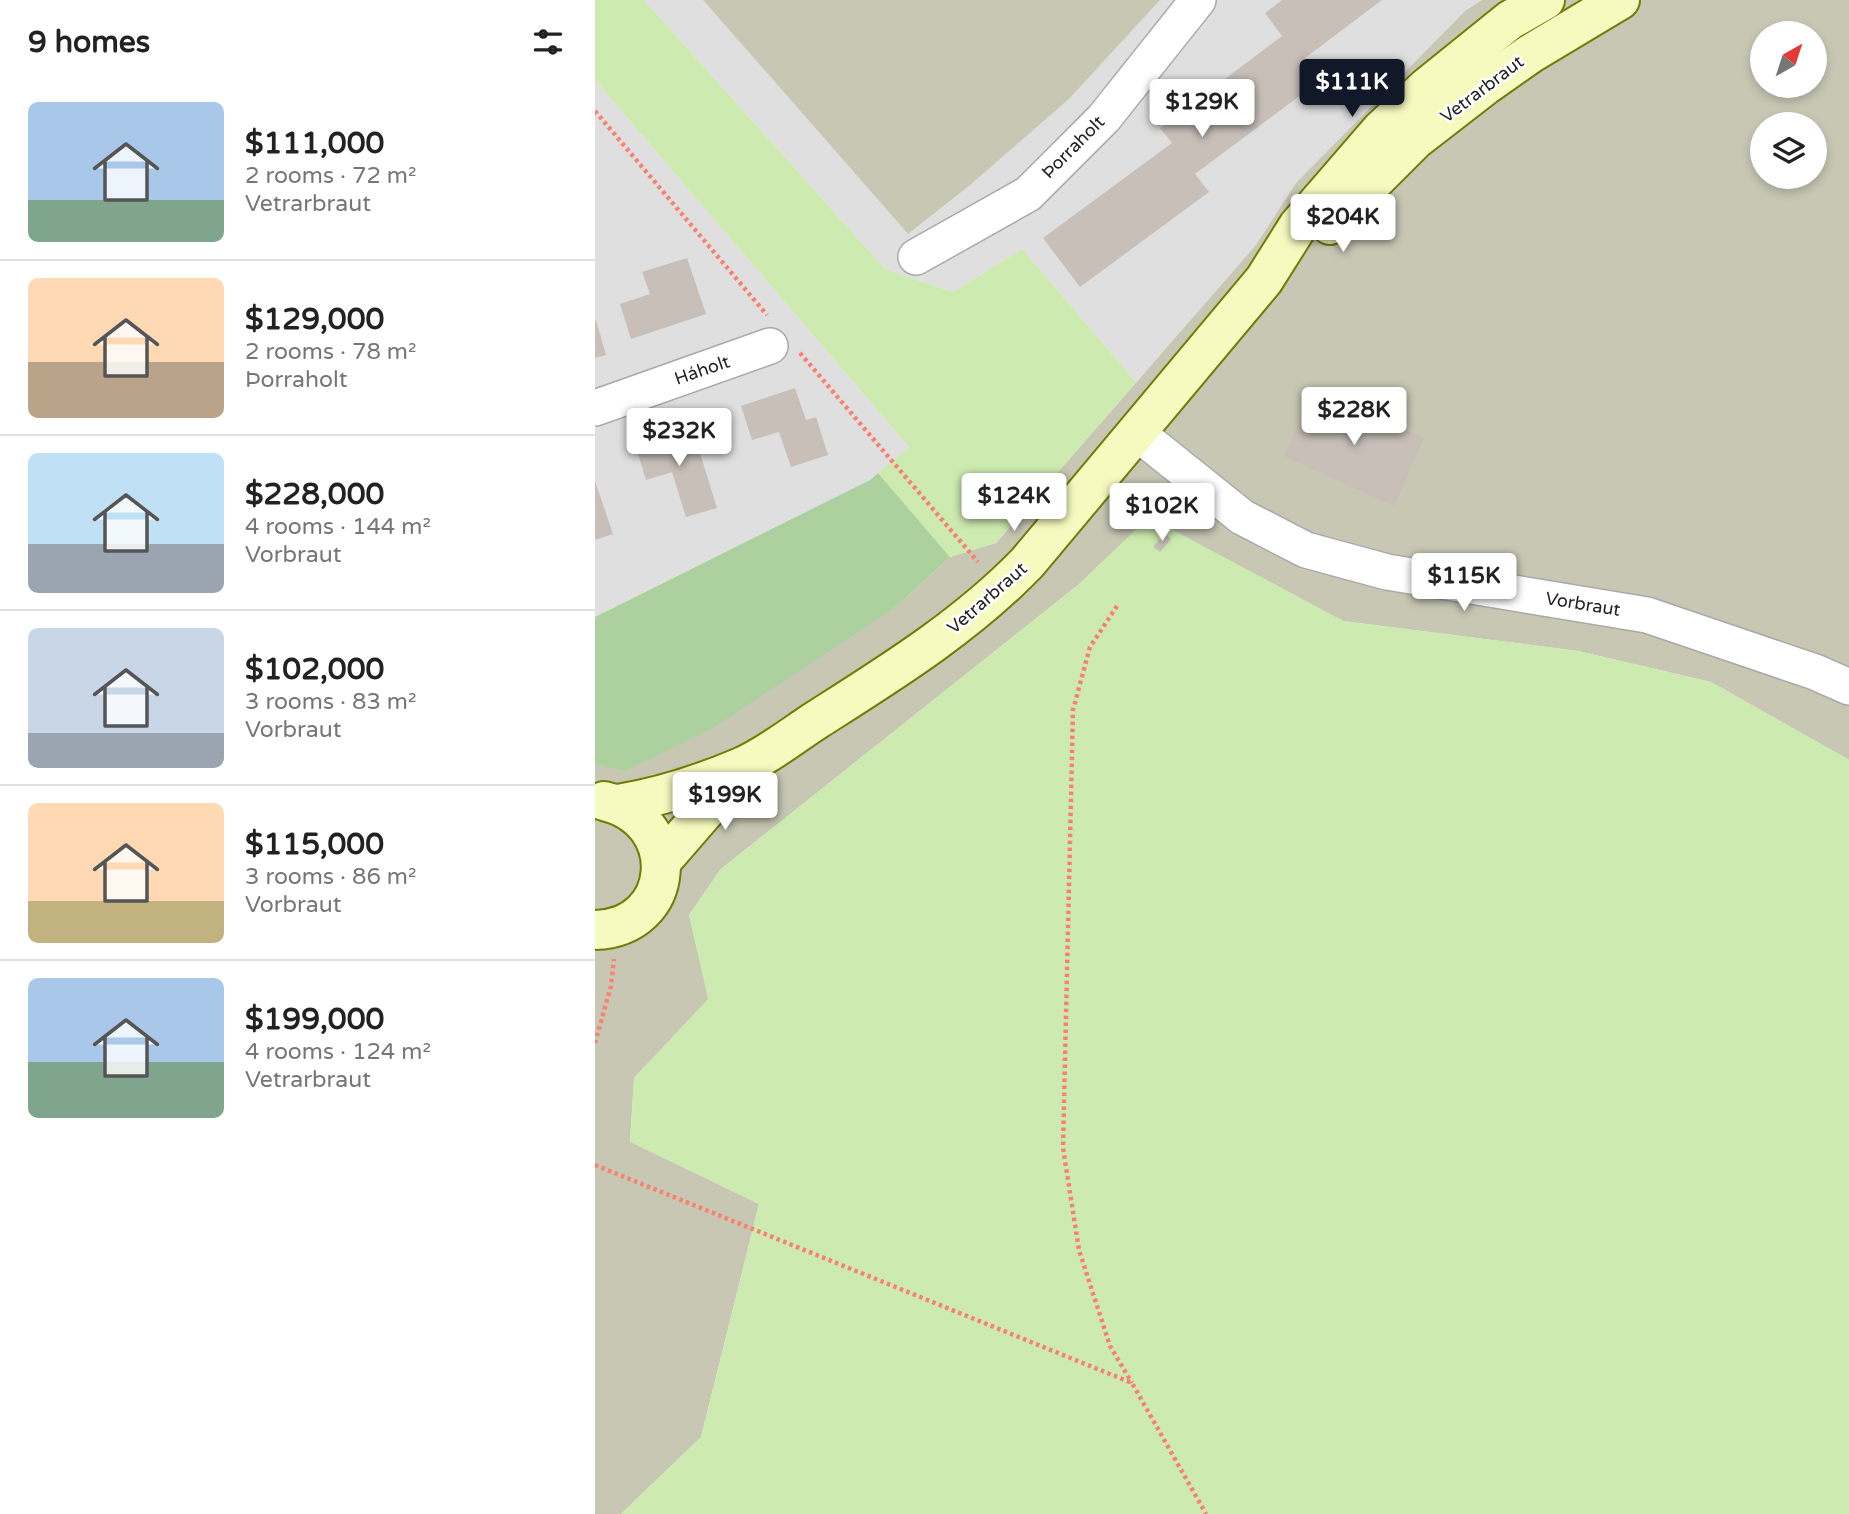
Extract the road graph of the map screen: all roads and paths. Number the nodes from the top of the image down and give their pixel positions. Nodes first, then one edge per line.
1 (1198, 0) edge
2 (1545, 0) edge
3 (1620, 0) edge
4 (1504, 10) edge
5 (1530, 54) junction
6 (916, 257) dead end
7 (1264, 280) junction
8 (770, 346) dead end
9 (595, 408) edge
10 (1136, 432) junction
11 (1117, 606) dead end
12 (1849, 687) edge
13 (743, 766) junction
14 (606, 802) edge
15 (661, 862) junction
16 (607, 929) edge
17 (595, 1043) edge
18 (595, 1165) edge
19 (1132, 1383) junction
20 (1206, 1514) edge

1 - 6 street, Þorraholt
2 - 4 street, Vetrarbraut
3 - 5 street, Vetrarbraut
4 - 5 street
4 - 7 street, Vetrarbraut
5 - 7 street, Vetrarbraut
7 - 10 street, Vetrarbraut
8 - 9 street, Háholt
10 - 12 street, Vorbraut
10 - 13 street, Vetrarbraut
11 - 19 path
13 - 14 street, Vetrarbraut
13 - 15 street, Vetrarbraut
14 - 15 street, Vetrarbraut
15 - 16 street, Vetrarbraut
16 - 17 path
18 - 19 path
19 - 20 path

